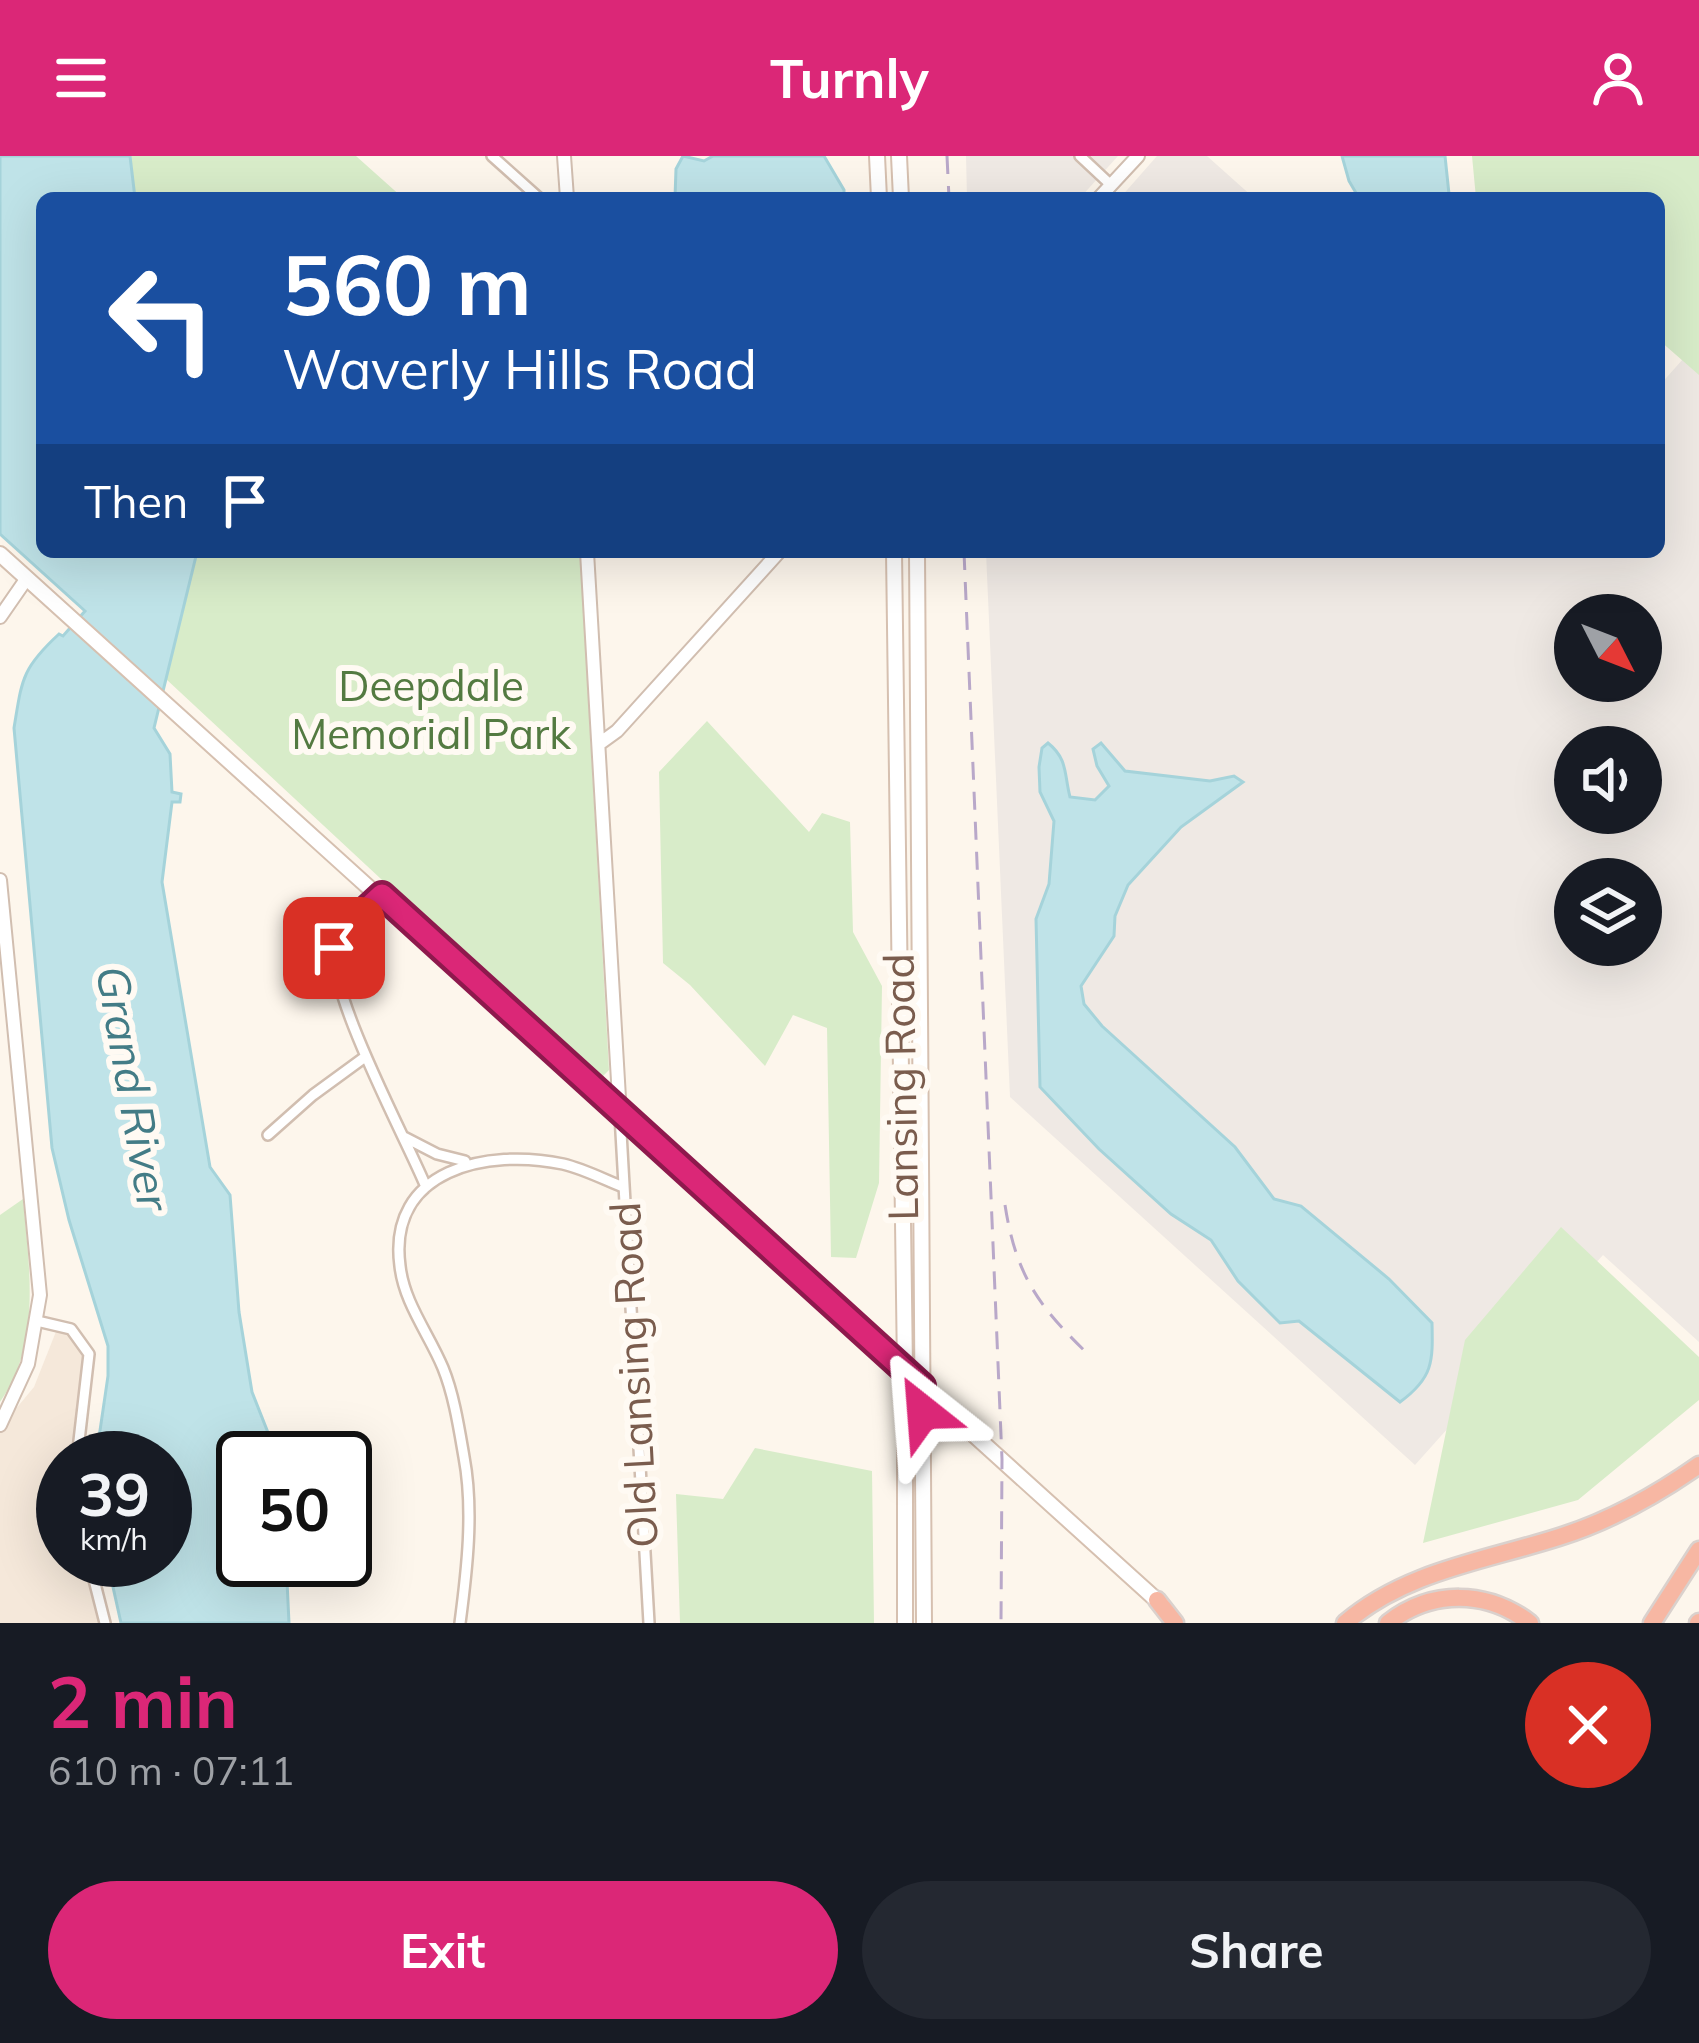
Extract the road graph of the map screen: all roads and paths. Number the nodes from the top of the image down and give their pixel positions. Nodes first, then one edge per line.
1 (492, 156) edge
2 (564, 156) edge
3 (877, 156) edge
4 (899, 156) edge
5 (1080, 156) edge
6 (1138, 156) edge
7 (1111, 185) junction
8 (532, 192) edge
9 (567, 192) edge
10 (879, 192) edge
11 (901, 192) edge
12 (1105, 192) edge
13 (0, 554) edge
14 (587, 558) edge
15 (774, 558) edge
16 (893, 558) edge
17 (917, 558) edge
18 (27, 578) junction
19 (0, 617) edge
20 (598, 744) junction
21 (0, 880) edge
22 (382, 895) junction
23 (365, 1057) junction
24 (620, 1114) junction
25 (268, 1135) dead end
26 (404, 1137) junction
27 (469, 1162) junction
28 (426, 1187) junction
29 (623, 1187) junction
30 (38, 1321) junction
31 (905, 1370) junction
32 (922, 1386) junction
33 (0, 1425) edge
34 (80, 1431) edge
35 (1699, 1466) edge
36 (1699, 1550) edge
37 (96, 1587) edge
38 (1156, 1600) joint
39 (105, 1623) edge
40 (460, 1623) edge
41 (649, 1623) edge
42 (905, 1623) edge
43 (924, 1623) edge
44 (1178, 1623) edge
45 (1345, 1623) edge
46 (1388, 1623) edge
47 (1530, 1623) edge
48 (1652, 1623) edge

1 - 8 street
2 - 9 street
3 - 10 main road
4 - 11 main road
5 - 7 street
6 - 7 street
7 - 12 street
13 - 18 main road
14 - 20 street, Old Lansing Road
15 - 20 street
16 - 31 main road, Lansing Road
17 - 32 main road, Lansing Road
18 - 19 street
18 - 22 main road
20 - 24 street, Old Lansing Road
21 - 30 street
22 - 23 street
22 - 24 main road
23 - 25 street
23 - 26 street
24 - 29 street, Old Lansing Road
24 - 31 main road
26 - 27 street
26 - 28 street
27 - 28 street
27 - 29 street
28 - 40 street
29 - 41 street, Old Lansing Road
30 - 33 street
30 - 34 street
31 - 32 main road
31 - 42 main road, Lansing Road
32 - 38 main road
32 - 43 main road, Lansing Road
35 - 45 highway
36 - 48 highway
37 - 39 street
38 - 44 highway
46 - 47 highway

